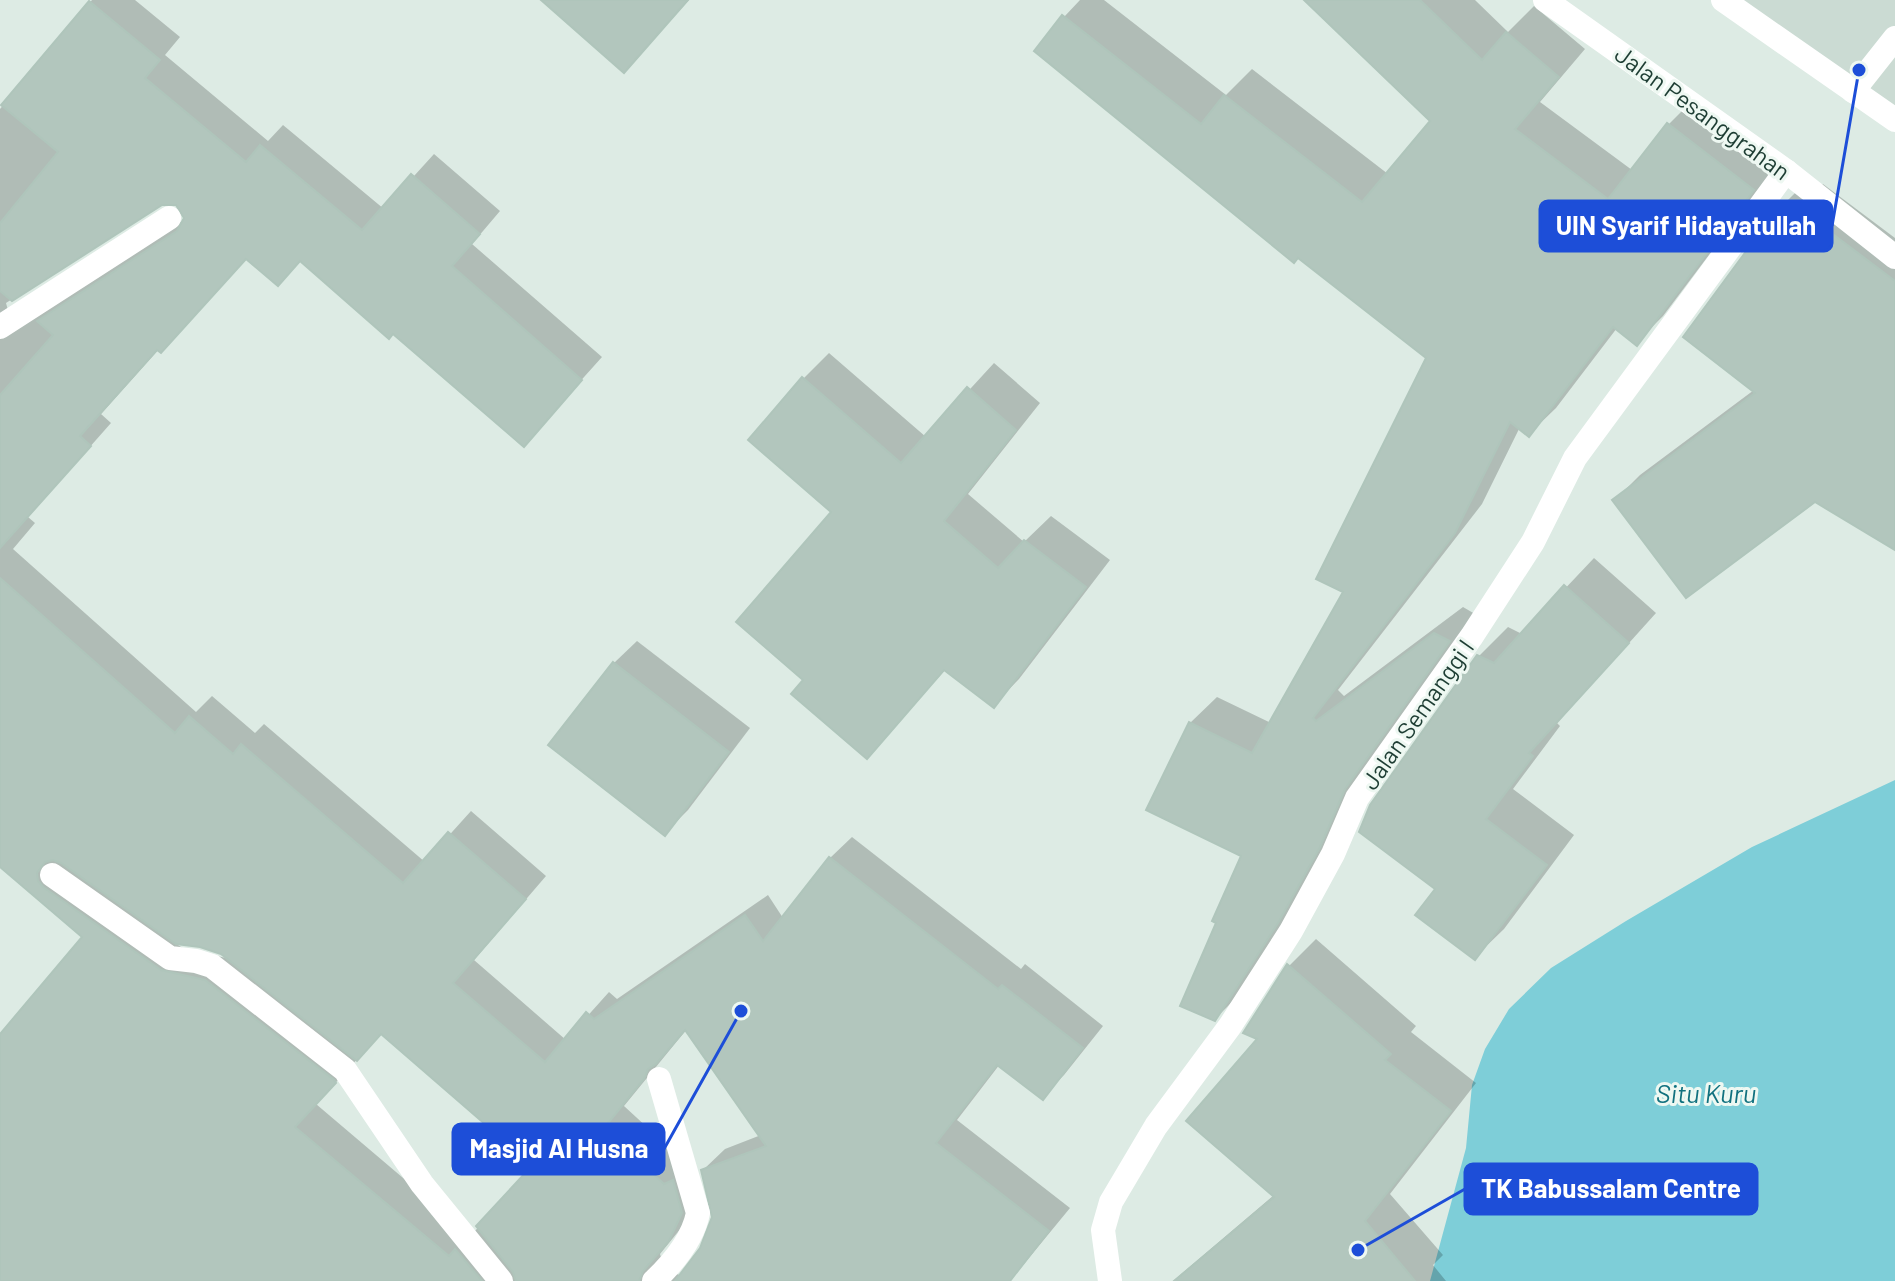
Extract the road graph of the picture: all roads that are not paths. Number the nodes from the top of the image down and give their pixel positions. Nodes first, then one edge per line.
1 (1545, 0) edge
2 (1723, 0) edge
3 (1895, 38) edge
4 (1853, 91) junction
5 (1895, 120) edge
6 (1786, 171) junction
7 (169, 218) dead end
8 (1895, 257) edge
9 (0, 327) edge
10 (52, 875) dead end
11 (659, 1079) dead end
12 (501, 1281) edge
13 (654, 1281) edge
14 (1110, 1281) edge

1 - 6 street, Jalan Pesanggrahan
2 - 4 street
3 - 4 street
4 - 5 street
6 - 8 street, Jalan Pesanggrahan
6 - 14 street, Jalan Semanggi I
7 - 9 street
10 - 12 street
11 - 13 street

